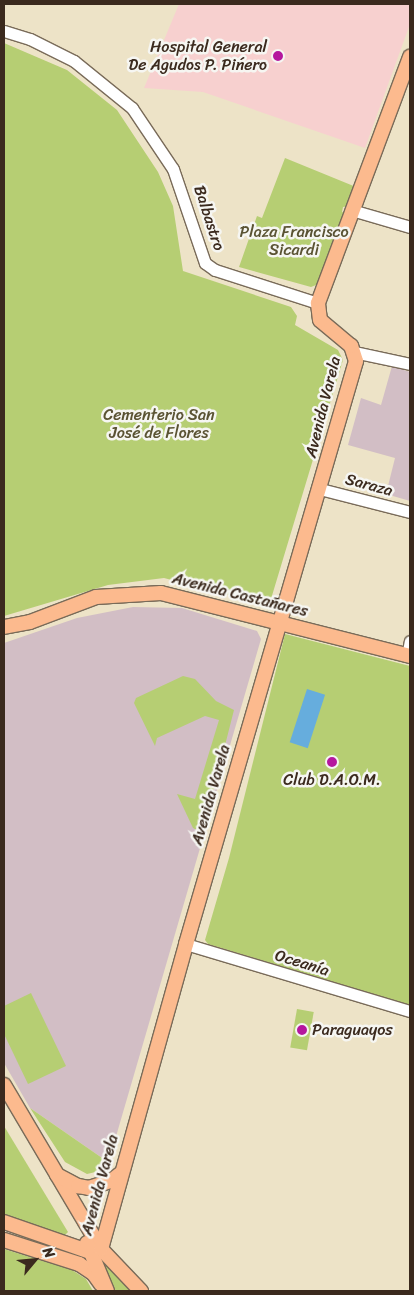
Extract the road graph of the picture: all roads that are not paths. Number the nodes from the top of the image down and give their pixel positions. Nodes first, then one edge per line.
1 (4, 31) edge
2 (410, 57) edge
3 (406, 83) edge
4 (355, 211) junction
5 (410, 227) edge
6 (318, 303) junction
7 (354, 352) junction
8 (410, 364) edge
9 (320, 488) junction
10 (410, 512) edge
11 (280, 622) junction
12 (4, 627) edge
13 (410, 641) edge
14 (408, 656) edge
15 (186, 944) junction
16 (410, 1011) edge
17 (4, 1085) edge
18 (4, 1102) edge
19 (56, 1174) junction
20 (120, 1174) junction
21 (4, 1222) edge
22 (80, 1232) junction
23 (4, 1240) edge
24 (72, 1244) junction
25 (97, 1251) junction
26 (107, 1291) edge
27 (141, 1291) edge

1 - 6 street, Balbastro
2 - 3 main road
3 - 4 main road
4 - 5 street
4 - 6 main road
6 - 7 main road
7 - 8 street
7 - 9 main road, Avenida Varela
9 - 10 street, Saraza
9 - 11 main road, Avenida Varela
11 - 12 main road, Avenida Castañares
11 - 14 main road, Avenida Castañares
11 - 15 main road, Avenida Varela
13 - 14 street
15 - 16 street, Oceanía
15 - 20 main road, Avenida Varela
17 - 19 main road
18 - 22 main road
19 - 20 main road
19 - 25 main road
20 - 25 main road, Avenida Varela
21 - 24 main road
22 - 24 main road
22 - 25 main road
23 - 26 main road
24 - 25 main road
25 - 26 main road
25 - 27 main road

